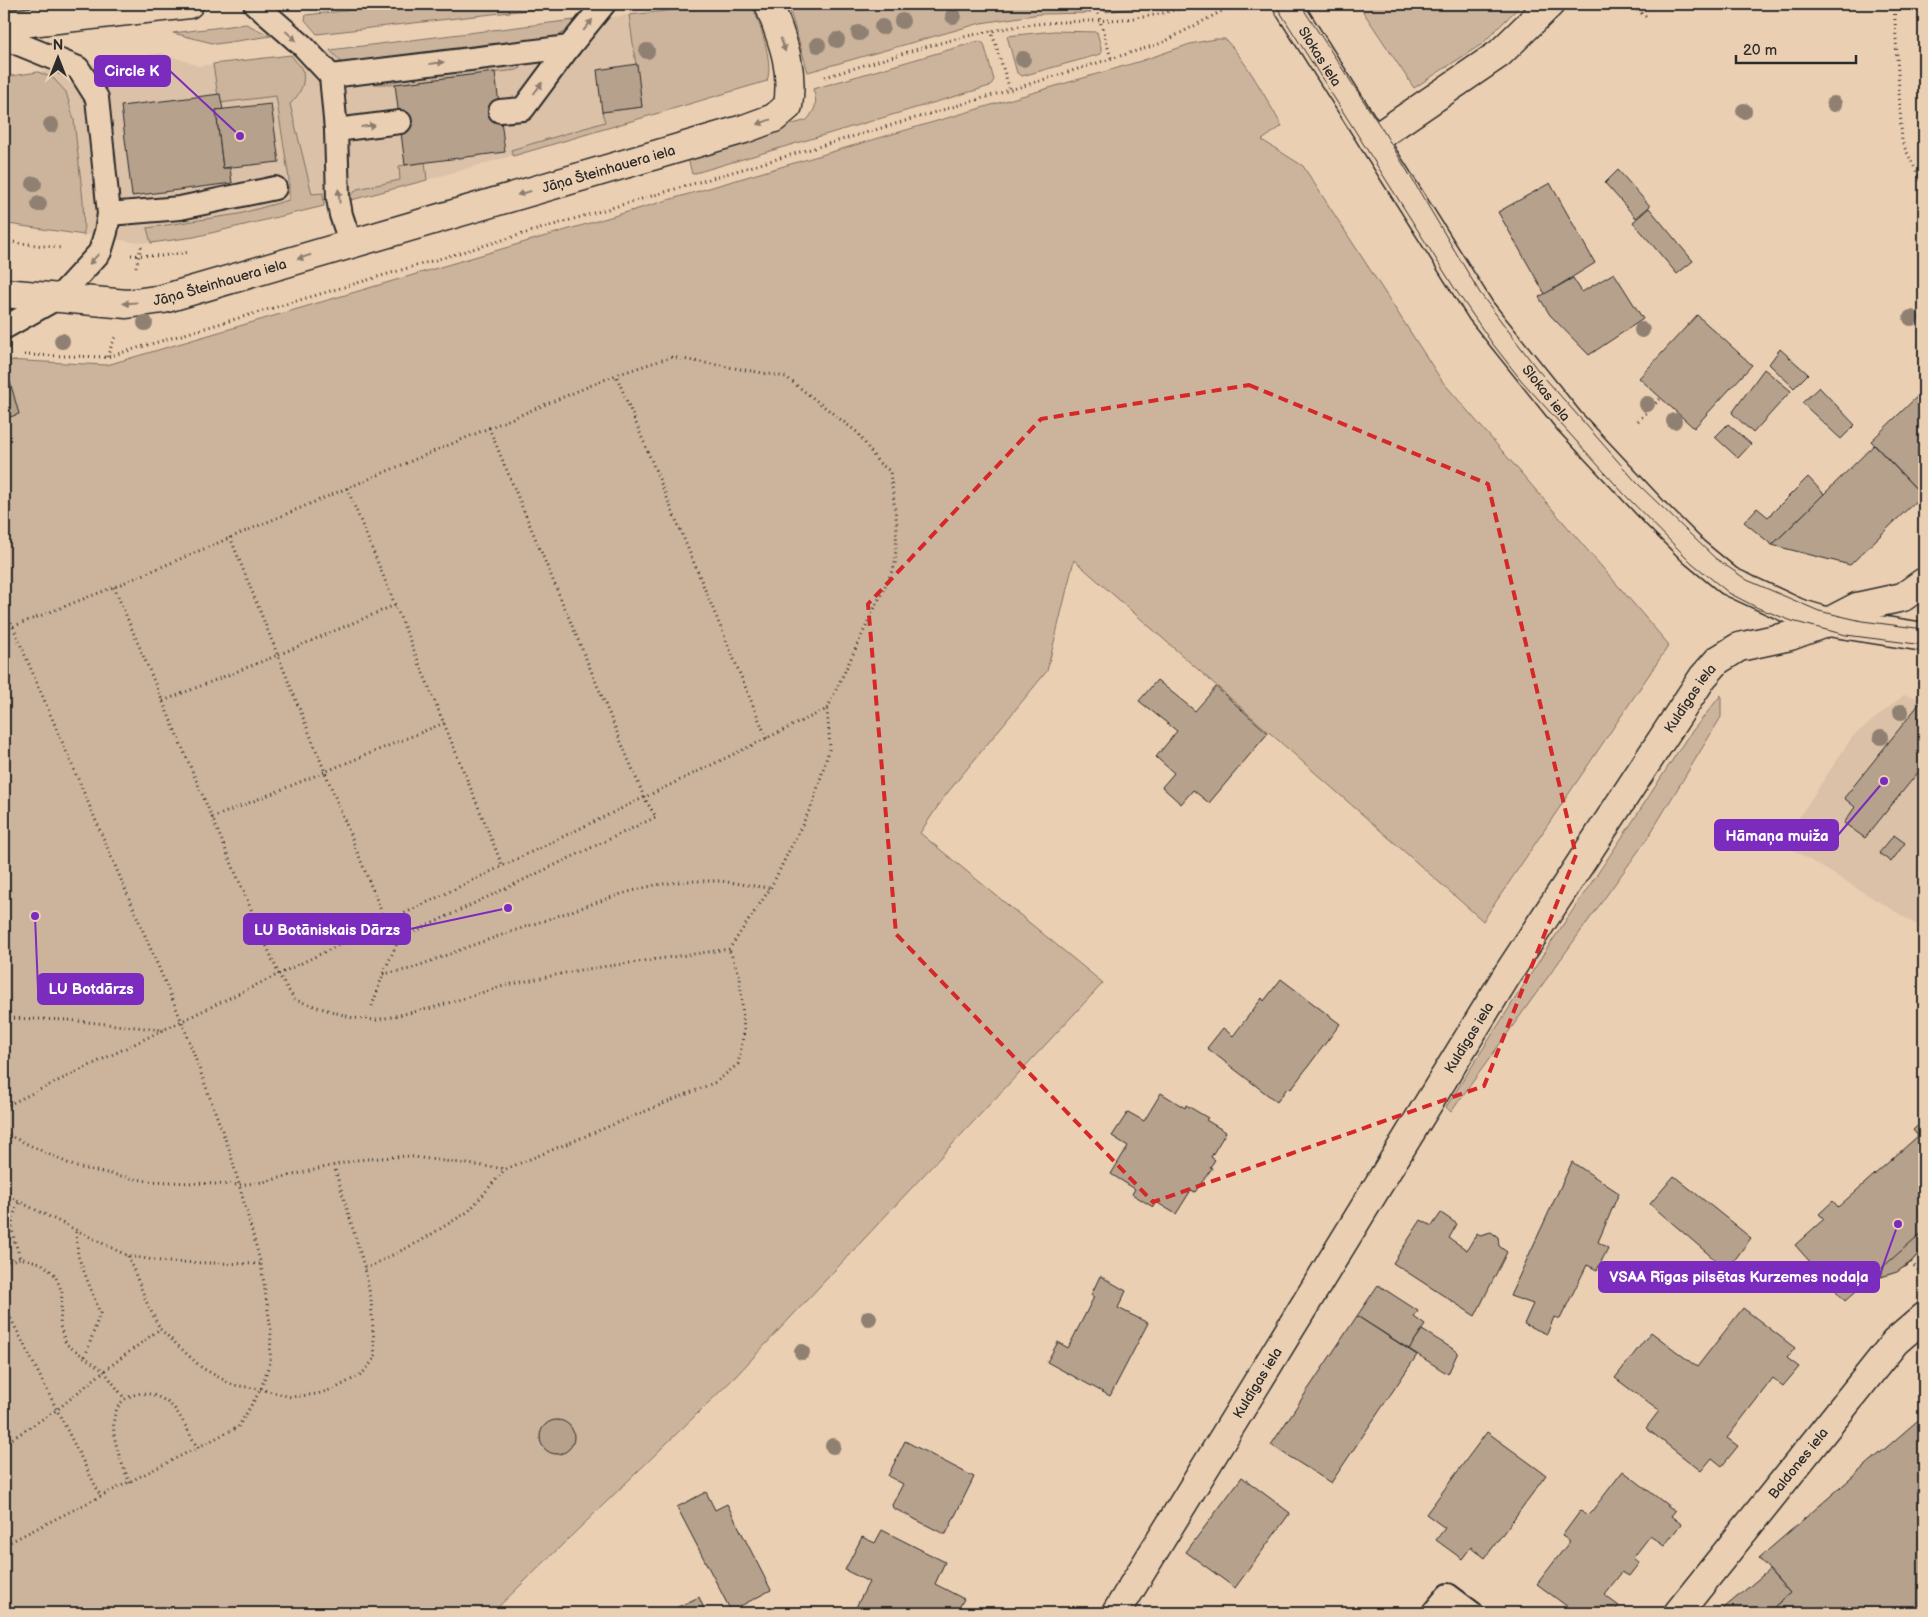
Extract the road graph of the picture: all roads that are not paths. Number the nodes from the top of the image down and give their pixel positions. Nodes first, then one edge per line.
1 (189, 4) edge
2 (255, 4) edge
3 (604, 4) edge
4 (769, 4) edge
5 (1287, 4) edge
6 (1550, 4) edge
7 (4, 25) edge
8 (4, 38) edge
9 (569, 47) junction
10 (331, 76) junction
11 (500, 111) dead end
12 (400, 122) dead end
13 (336, 130) junction
14 (1373, 140) junction
15 (275, 188) dead end
16 (109, 214) junction
17 (351, 244) junction
18 (4, 293) edge
19 (59, 298) junction
20 (4, 328) edge
21 (1924, 582) edge
22 (1828, 622) junction
23 (1924, 637) edge
24 (1924, 1317) edge
25 (1116, 1613) edge
26 (1433, 1613) edge
27 (1472, 1613) edge
28 (1678, 1613) edge

1 - 7 street
2 -> 10 lane
9 -> 3 lane
4 -> 17 street, Jāņa Šteinhauera iela
5 - 14 street, Slokas iela
6 - 14 street
8 - 16 lane
10 -> 9 lane
11 -> 9 lane
10 - 13 lane
13 -> 12 lane
17 -> 13 lane
14 - 22 street, Slokas iela
15 - 16 lane
16 -> 19 lane
17 -> 19 street, Jāņa Šteinhauera iela
18 - 19 street, Jāņa Šteinhauera iela
19 - 20 lane
21 - 22 street, Kuldīgas iela
22 - 23 street, Slokas iela
22 - 25 street, Kuldīgas iela
24 - 28 street, Baldones iela
26 - 27 lane

